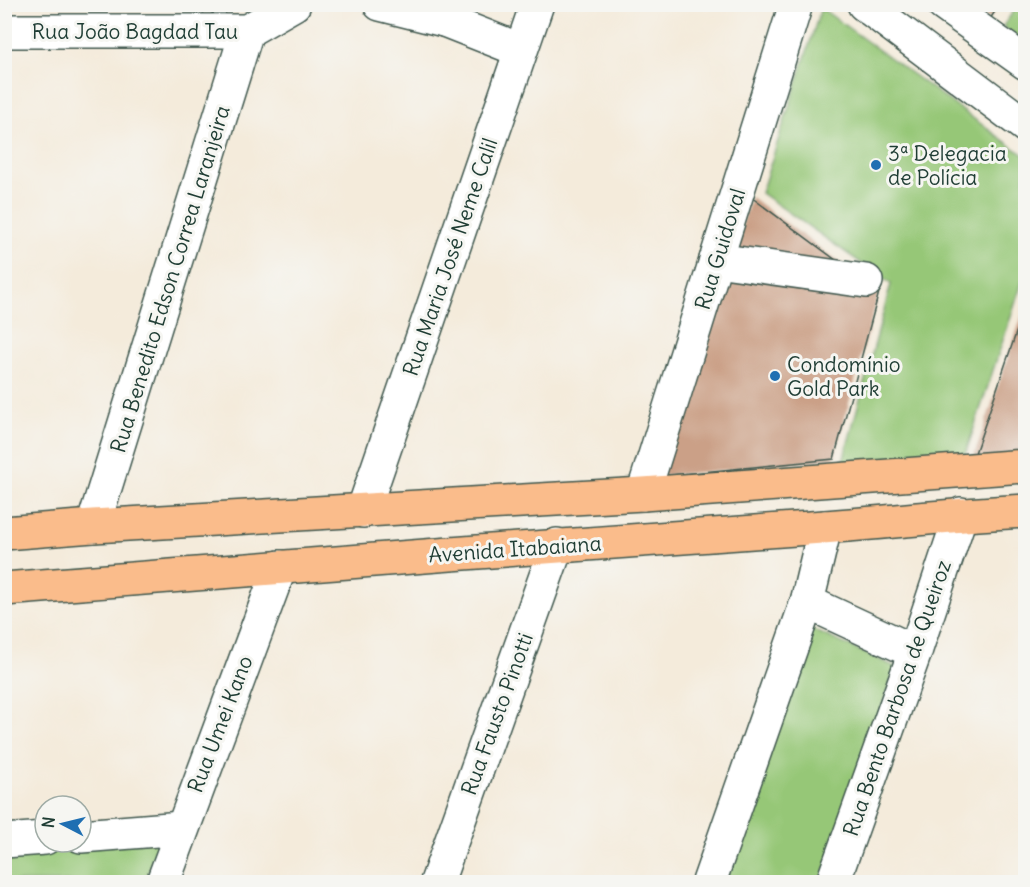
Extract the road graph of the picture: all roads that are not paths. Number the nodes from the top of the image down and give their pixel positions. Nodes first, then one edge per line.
1 (294, 4) edge
2 (380, 4) edge
3 (537, 4) edge
4 (796, 4) edge
5 (864, 4) edge
6 (943, 4) edge
7 (432, 12) edge
8 (5, 31) edge
9 (248, 31) junction
10 (520, 50) junction
11 (1026, 63) edge
12 (1026, 126) edge
13 (716, 260) junction
14 (866, 281) dead end
15 (1026, 466) edge
16 (643, 494) junction
17 (363, 511) junction
18 (1026, 511) edge
19 (961, 514) junction
20 (93, 526) junction
21 (825, 527) junction
22 (4, 533) edge
23 (558, 545) junction
24 (280, 567) junction
25 (4, 589) edge
26 (807, 602) junction
27 (915, 651) junction
28 (182, 828) junction
29 (93, 835) edge
30 (33, 839) edge
31 (4, 842) edge
32 (163, 882) edge
33 (437, 882) edge
34 (709, 882) edge
35 (833, 882) edge

1 - 9 street, Rua João Bagdad Tau
2 - 7 street
3 - 10 street, Rua Maria José Neme Calil
4 - 13 street, Rua Guidoval
5 - 12 street
6 - 11 street
7 - 10 street
8 - 9 street, Rua João Bagdad Tau
9 - 20 street, Rua Benedito Edson Correa Laranjeira
10 - 17 street, Rua Maria José Neme Calil
13 - 14 street
13 - 16 street, Rua Guidoval
15 - 16 main road
16 - 17 main road
17 - 20 main road
18 - 19 main road, Avenida Itabaiana
19 - 21 main road, Avenida Itabaiana
19 - 27 street, Rua Bento Barbosa de Queiroz
20 - 22 main road
21 - 23 main road, Avenida Itabaiana
21 - 26 street
23 - 24 main road, Avenida Itabaiana
23 - 33 street, Rua Fausto Pinotti
24 - 25 main road, Avenida Itabaiana
24 - 28 street, Rua Umei Kano
26 - 27 street
26 - 34 street
27 - 35 street, Rua Bento Barbosa de Queiroz
28 - 29 street
28 - 32 street, Rua Umei Kano
30 - 31 street

